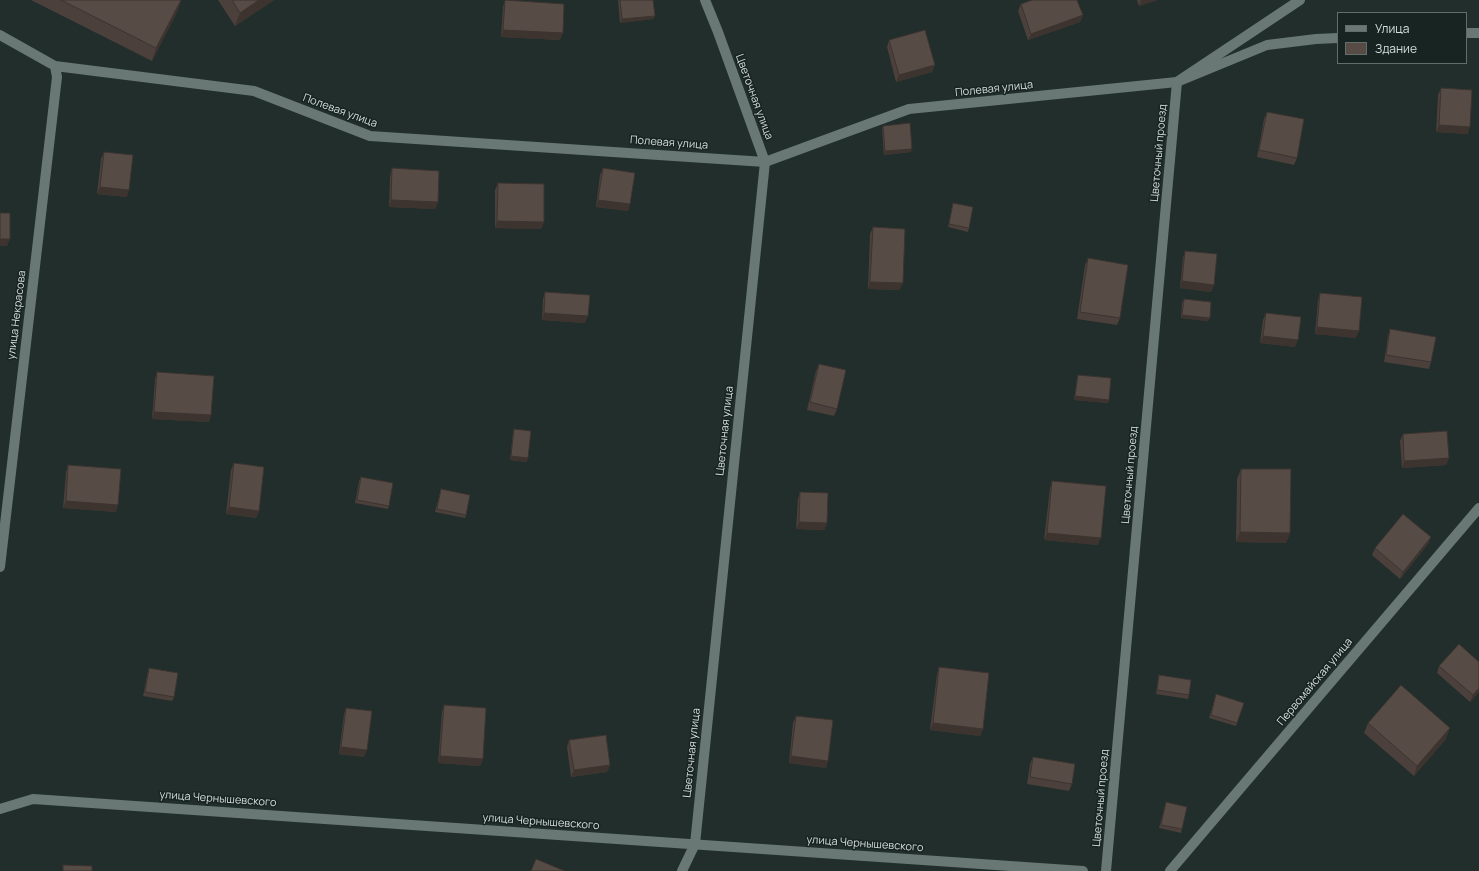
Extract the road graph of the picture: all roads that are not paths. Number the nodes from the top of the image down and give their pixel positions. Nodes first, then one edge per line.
1 (705, 0) edge
2 (1300, 0) edge
3 (1479, 32) edge
4 (1467, 33) edge
5 (0, 35) edge
6 (1337, 38) edge
7 (55, 66) junction
8 (1177, 82) junction
9 (764, 162) junction
10 (1479, 508) edge
11 (0, 567) edge
12 (0, 809) edge
13 (695, 844) junction
14 (682, 871) edge
15 (1083, 871) edge
16 (1106, 871) edge
17 (1170, 871) edge

1 - 9 street, Цветочная улица
2 - 8 street
3 - 4 street
5 - 7 street, Полевая улица
6 - 8 street, Полевая улица
7 - 9 street, Полевая улица
7 - 11 street, улица Некрасова
8 - 9 street, Полевая улица
8 - 16 street, Цветочный проезд
9 - 13 street, Цветочная улица
10 - 17 street, Первомайская улица
12 - 13 street, улица Чернышевского
13 - 14 street, Цветочная улица
13 - 15 street, улица Чернышевского

